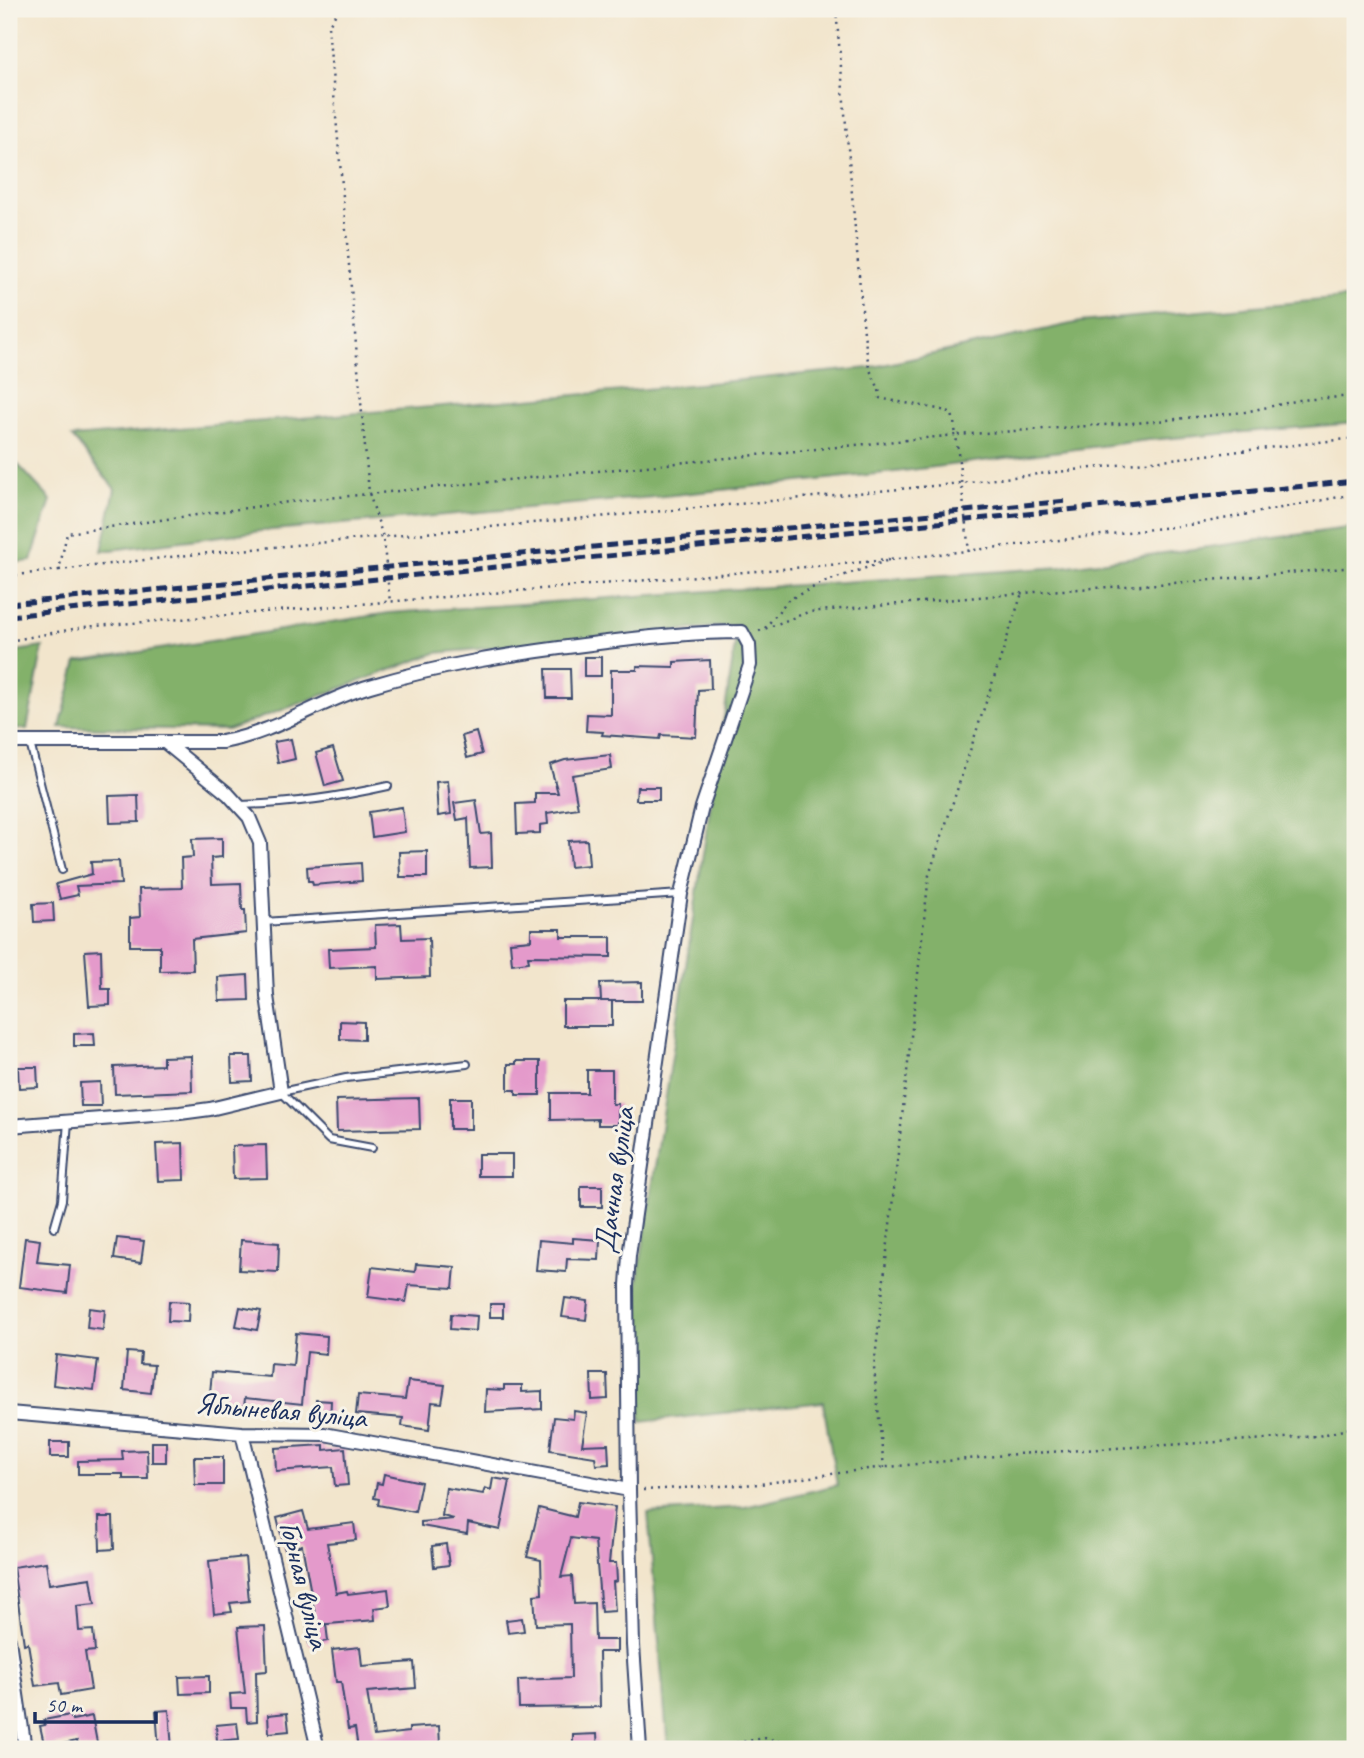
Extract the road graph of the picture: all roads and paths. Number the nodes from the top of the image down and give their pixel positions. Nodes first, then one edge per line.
1 (339, 9) edge
2 (836, 9) edge
3 (1355, 396) edge
4 (957, 435) junction
5 (1355, 438) edge
6 (961, 483) junction
7 (369, 493) junction
8 (1355, 495) edge
9 (383, 537) junction
10 (969, 551) junction
11 (889, 560) junction
12 (1355, 567) edge
13 (59, 570) junction
14 (9, 576) edge
15 (1022, 593) junction
16 (390, 602) junction
17 (764, 630) junction
18 (742, 632) junction
19 (9, 641) edge
20 (29, 742) junction
21 (9, 743) edge
22 (166, 743) junction
23 (388, 786) dead end
24 (238, 805) junction
25 (62, 870) dead end
26 (681, 894) junction
27 (264, 922) junction
28 (467, 1065) dead end
29 (281, 1092) junction
30 (68, 1121) junction
31 (9, 1126) edge
32 (372, 1148) dead end
33 (54, 1228) dead end
34 (9, 1413) edge
35 (1355, 1427) edge
36 (242, 1433) junction
37 (884, 1468) junction
38 (629, 1490) junction
39 (9, 1640) edge
40 (25, 1749) edge
41 (318, 1749) edge
42 (640, 1749) edge
43 (702, 1749) edge
44 (784, 1749) edge

1 - 7 path
2 - 4 path
3 - 4 path
4 - 6 path
4 - 7 path
5 - 6 path
6 - 9 path
6 - 10 path
7 - 9 path
7 - 13 path
8 - 10 path
9 - 13 path
9 - 16 path
10 - 11 path
11 - 16 path
11 - 17 path
12 - 15 path
13 - 14 path
15 - 17 path
15 - 37 path
16 - 19 path
17 - 18 path
18 - 22 street
18 - 26 street, Дачная вуліца
20 - 21 street
20 - 22 street
20 - 25 lane
22 - 24 street
23 - 24 lane
24 - 27 street
26 - 27 lane
26 - 38 street, Дачная вуліца
27 - 29 street
28 - 29 lane
29 - 30 street
29 - 32 lane
30 - 31 street
30 - 33 lane
34 - 36 street, Яблыневая вуліца
35 - 37 path
36 - 38 street, Яблыневая вуліца
36 - 41 street, Горная вуліца
37 - 38 path
38 - 42 street, Дачная вуліца
39 - 40 street
43 - 44 path

